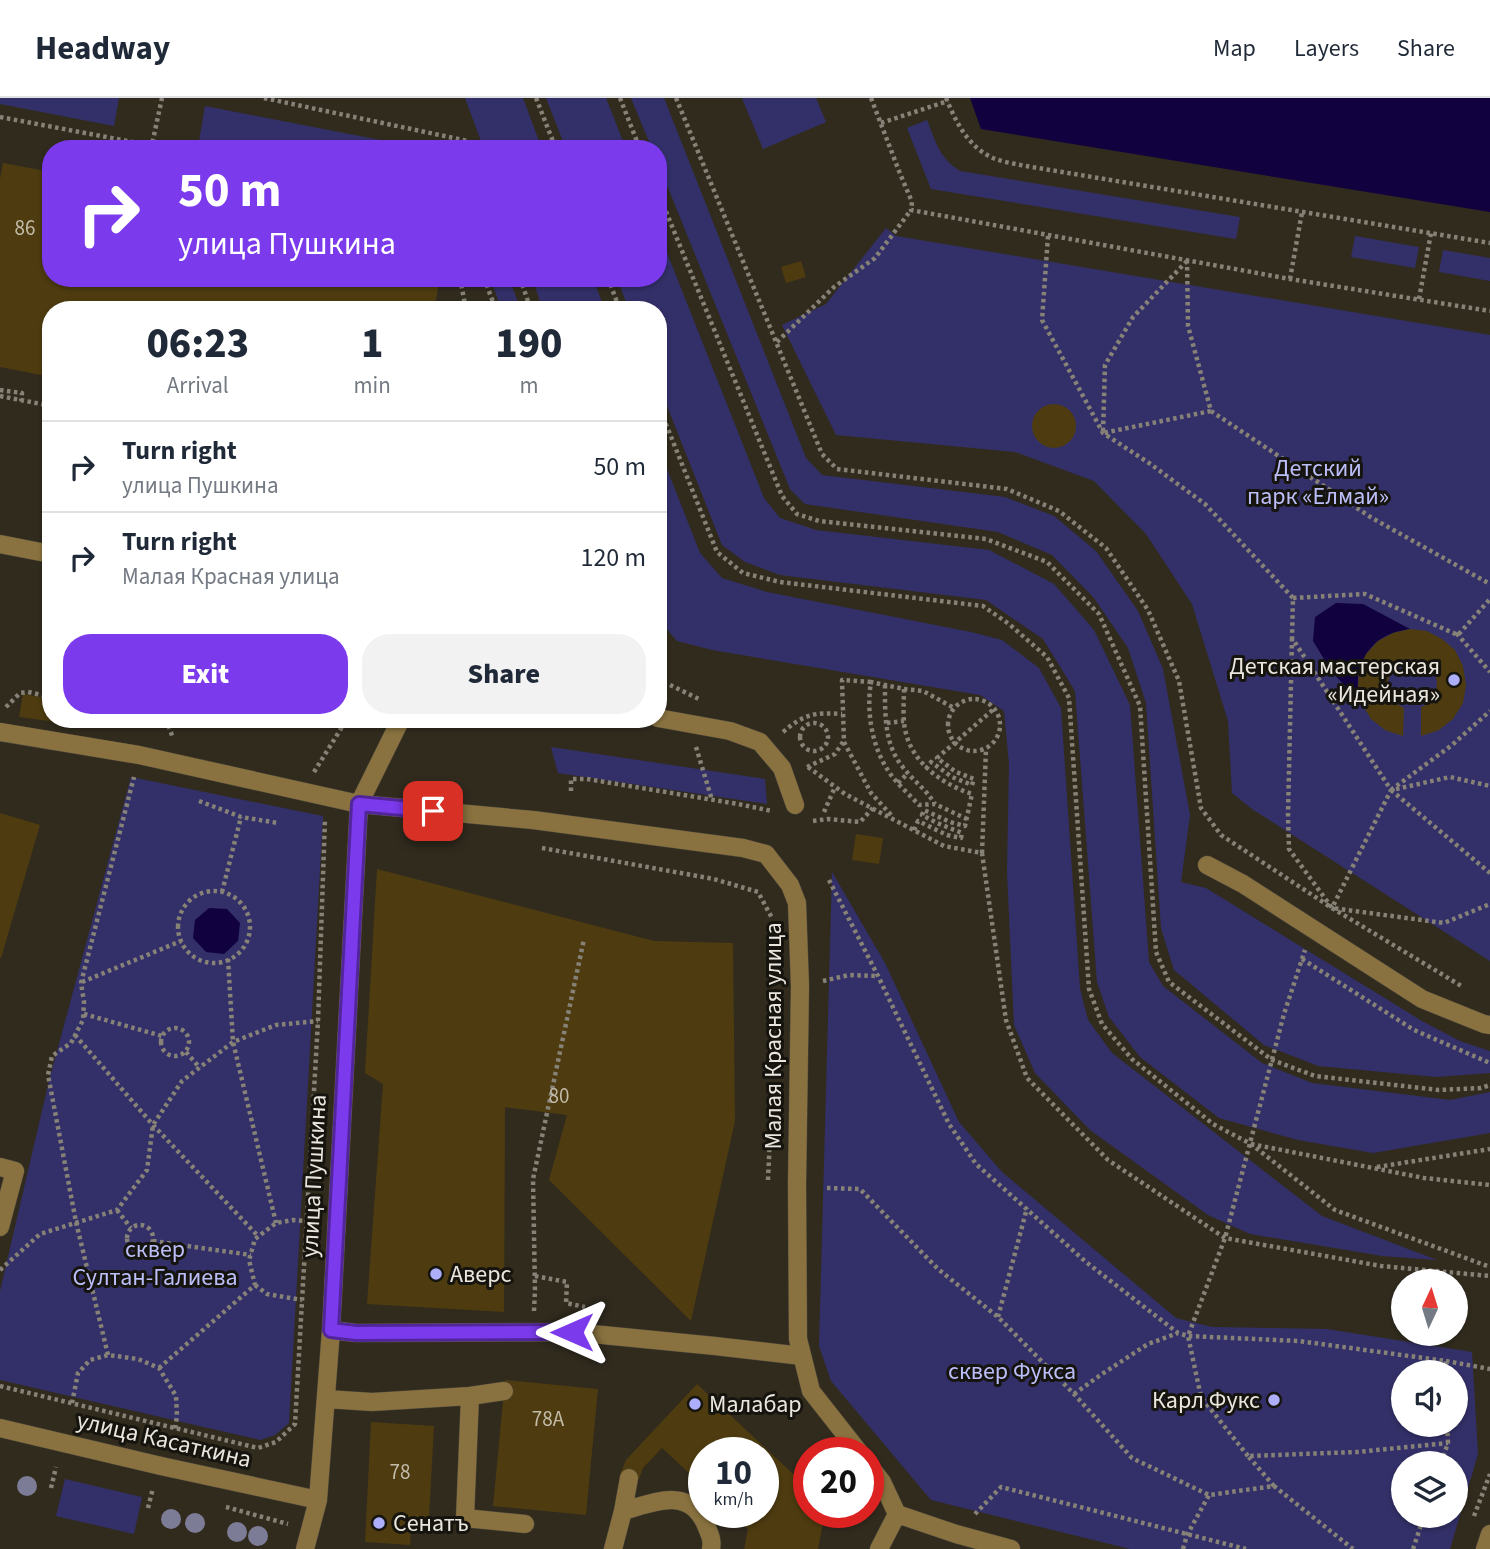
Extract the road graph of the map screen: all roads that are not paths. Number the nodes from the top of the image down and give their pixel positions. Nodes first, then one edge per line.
1 (0, 544) edge
2 (42, 552) edge
3 (667, 720) edge
4 (397, 728) edge
5 (0, 732) edge
6 (359, 804) junction
7 (794, 805) dead end
8 (1207, 865) dead end
9 (1490, 1025) edge
10 (0, 1167) edge
11 (0, 1227) edge
12 (331, 1330) junction
13 (802, 1356) junction
14 (504, 1391) dead end
15 (470, 1396) junction
16 (326, 1399) junction
17 (0, 1429) edge
18 (847, 1437) edge
19 (629, 1478) dead end
20 (884, 1486) edge
21 (318, 1500) junction
22 (623, 1511) junction
23 (897, 1514) junction
24 (525, 1524) dead end
25 (1490, 1534) edge
26 (305, 1549) edge
27 (613, 1549) edge
28 (711, 1549) edge
29 (879, 1549) edge
30 (1011, 1549) edge
31 (1485, 1549) edge

1 - 2 street
3 - 7 street
4 - 6 street
5 - 6 street, Малая Красная улица
6 - 12 street, улица Пушкина
6 - 13 street, Малая Красная улица
8 - 9 street
10 - 11 street
12 - 13 street
12 - 16 street, улица Пушкина
13 - 18 street, Малая Красная улица
14 - 15 street
15 - 16 street
15 - 24 street
16 - 21 street, улица Пушкина
17 - 21 street, улица Касаткина
19 - 22 street
20 - 23 street
21 - 26 street, улица Пушкина
22 - 27 street
22 - 28 street
23 - 29 street
23 - 30 street
25 - 31 street

